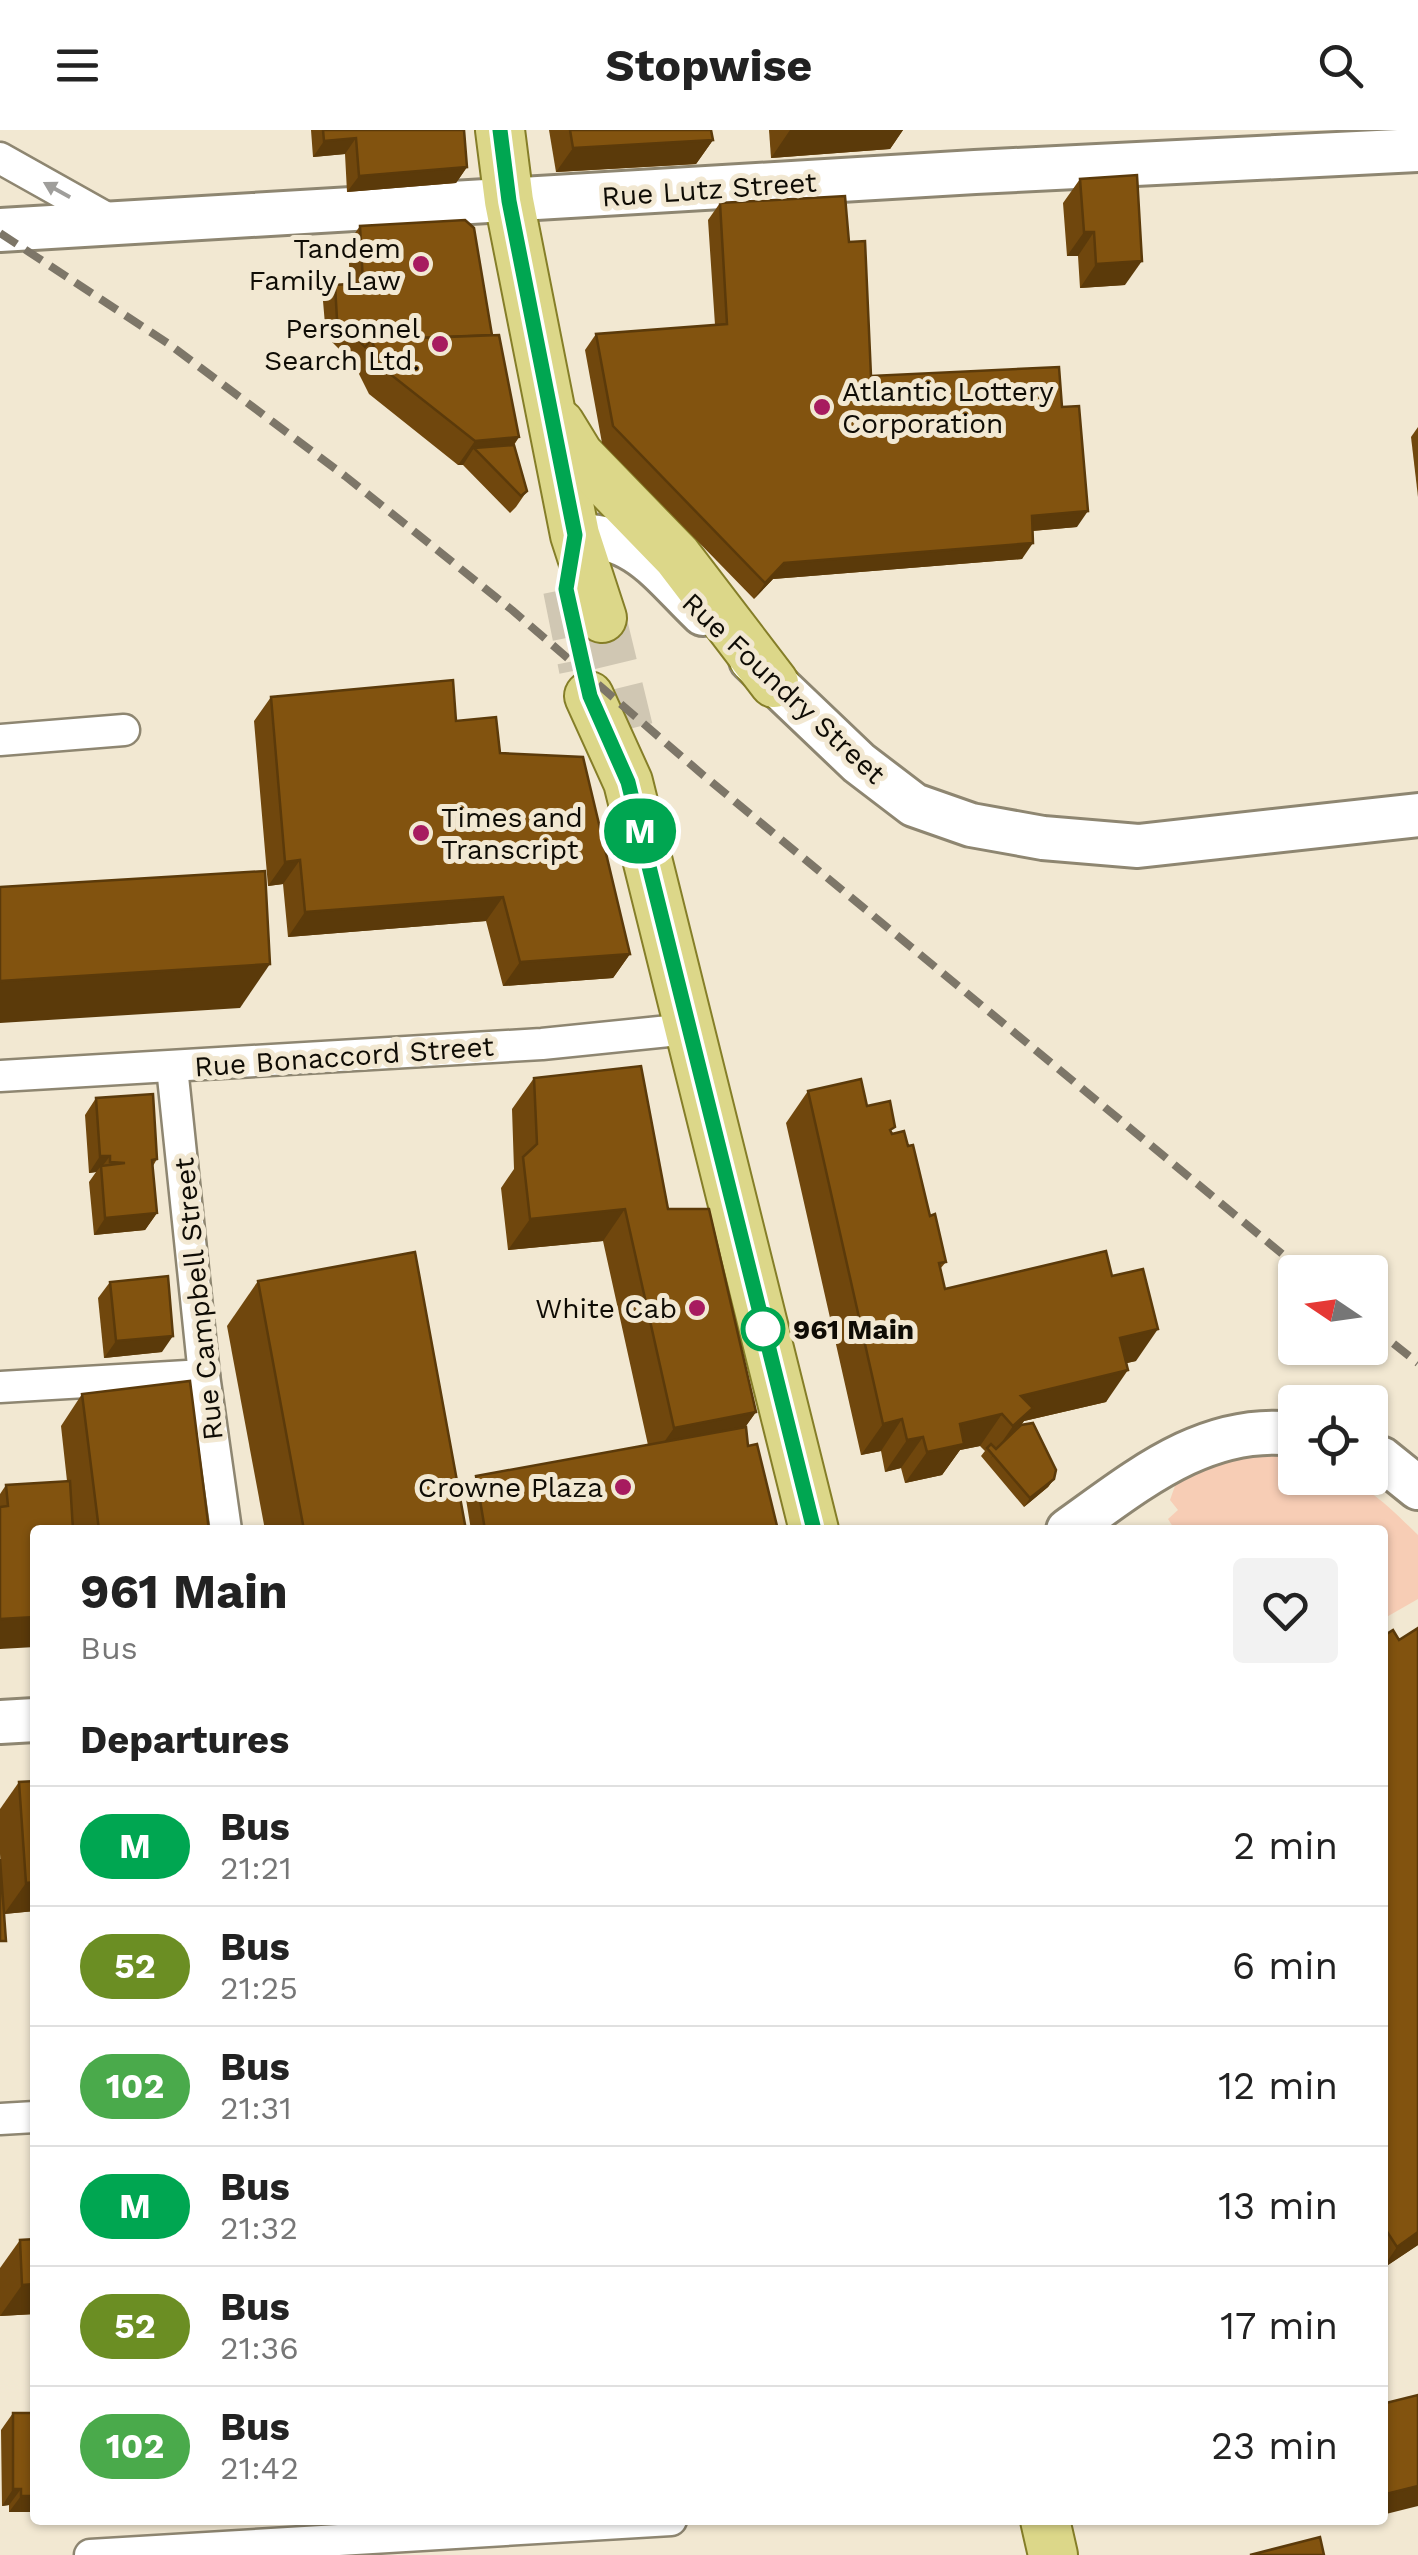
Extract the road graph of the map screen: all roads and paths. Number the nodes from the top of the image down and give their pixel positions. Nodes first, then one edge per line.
1 (500, 130) edge
2 (1418, 150) edge
3 (0, 158) edge
4 (509, 201) junction
5 (114, 222) junction
6 (0, 230) edge
7 (547, 393) junction
8 (575, 535) junction
9 (584, 603) tunnel mouth
10 (774, 683) junction
11 (590, 696) tunnel mouth
12 (124, 730) dead end
13 (629, 730) tunnel mouth
14 (0, 740) edge
15 (628, 782) junction
16 (1418, 815) edge
17 (688, 1029) junction
18 (172, 1067) junction
19 (0, 1076) edge
20 (204, 1375) junction
21 (0, 1387) edge
22 (1278, 1435) edge
23 (1388, 1464) edge
24 (1418, 1488) edge
25 (225, 1525) edge
26 (813, 1525) edge
27 (1075, 1525) edge
28 (30, 1720) edge
29 (0, 1722) edge
30 (30, 2117) edge
31 (0, 2118) edge
32 (587, 2525) edge
33 (1046, 2525) edge
34 (90, 2555) edge
35 (1052, 2555) edge

1 - 4 main road
2 - 4 street, Rue Lutz Street
5 -> 3 street
4 - 5 street, Rue Lutz Street
4 - 7 main road
5 - 6 street, Rue Lutz Street
7 - 8 main road
7 - 10 main road
8 - 9 main road
8 - 10 street, Rue Foundry Street
10 - 16 street, Rue Foundry Street
11 - 15 main road
12 - 14 street
13 - 15 main road
15 - 17 main road
17 - 18 street, Rue Bonaccord Street
17 - 26 main road
18 - 19 street, Rue Bonaccord Street
18 - 20 street, Rue Campbell Street
20 - 21 street
20 - 25 street, Rue Campbell Street
22 - 27 street
23 - 24 street
28 - 29 street
30 - 31 street
32 - 34 street
33 - 35 main road

